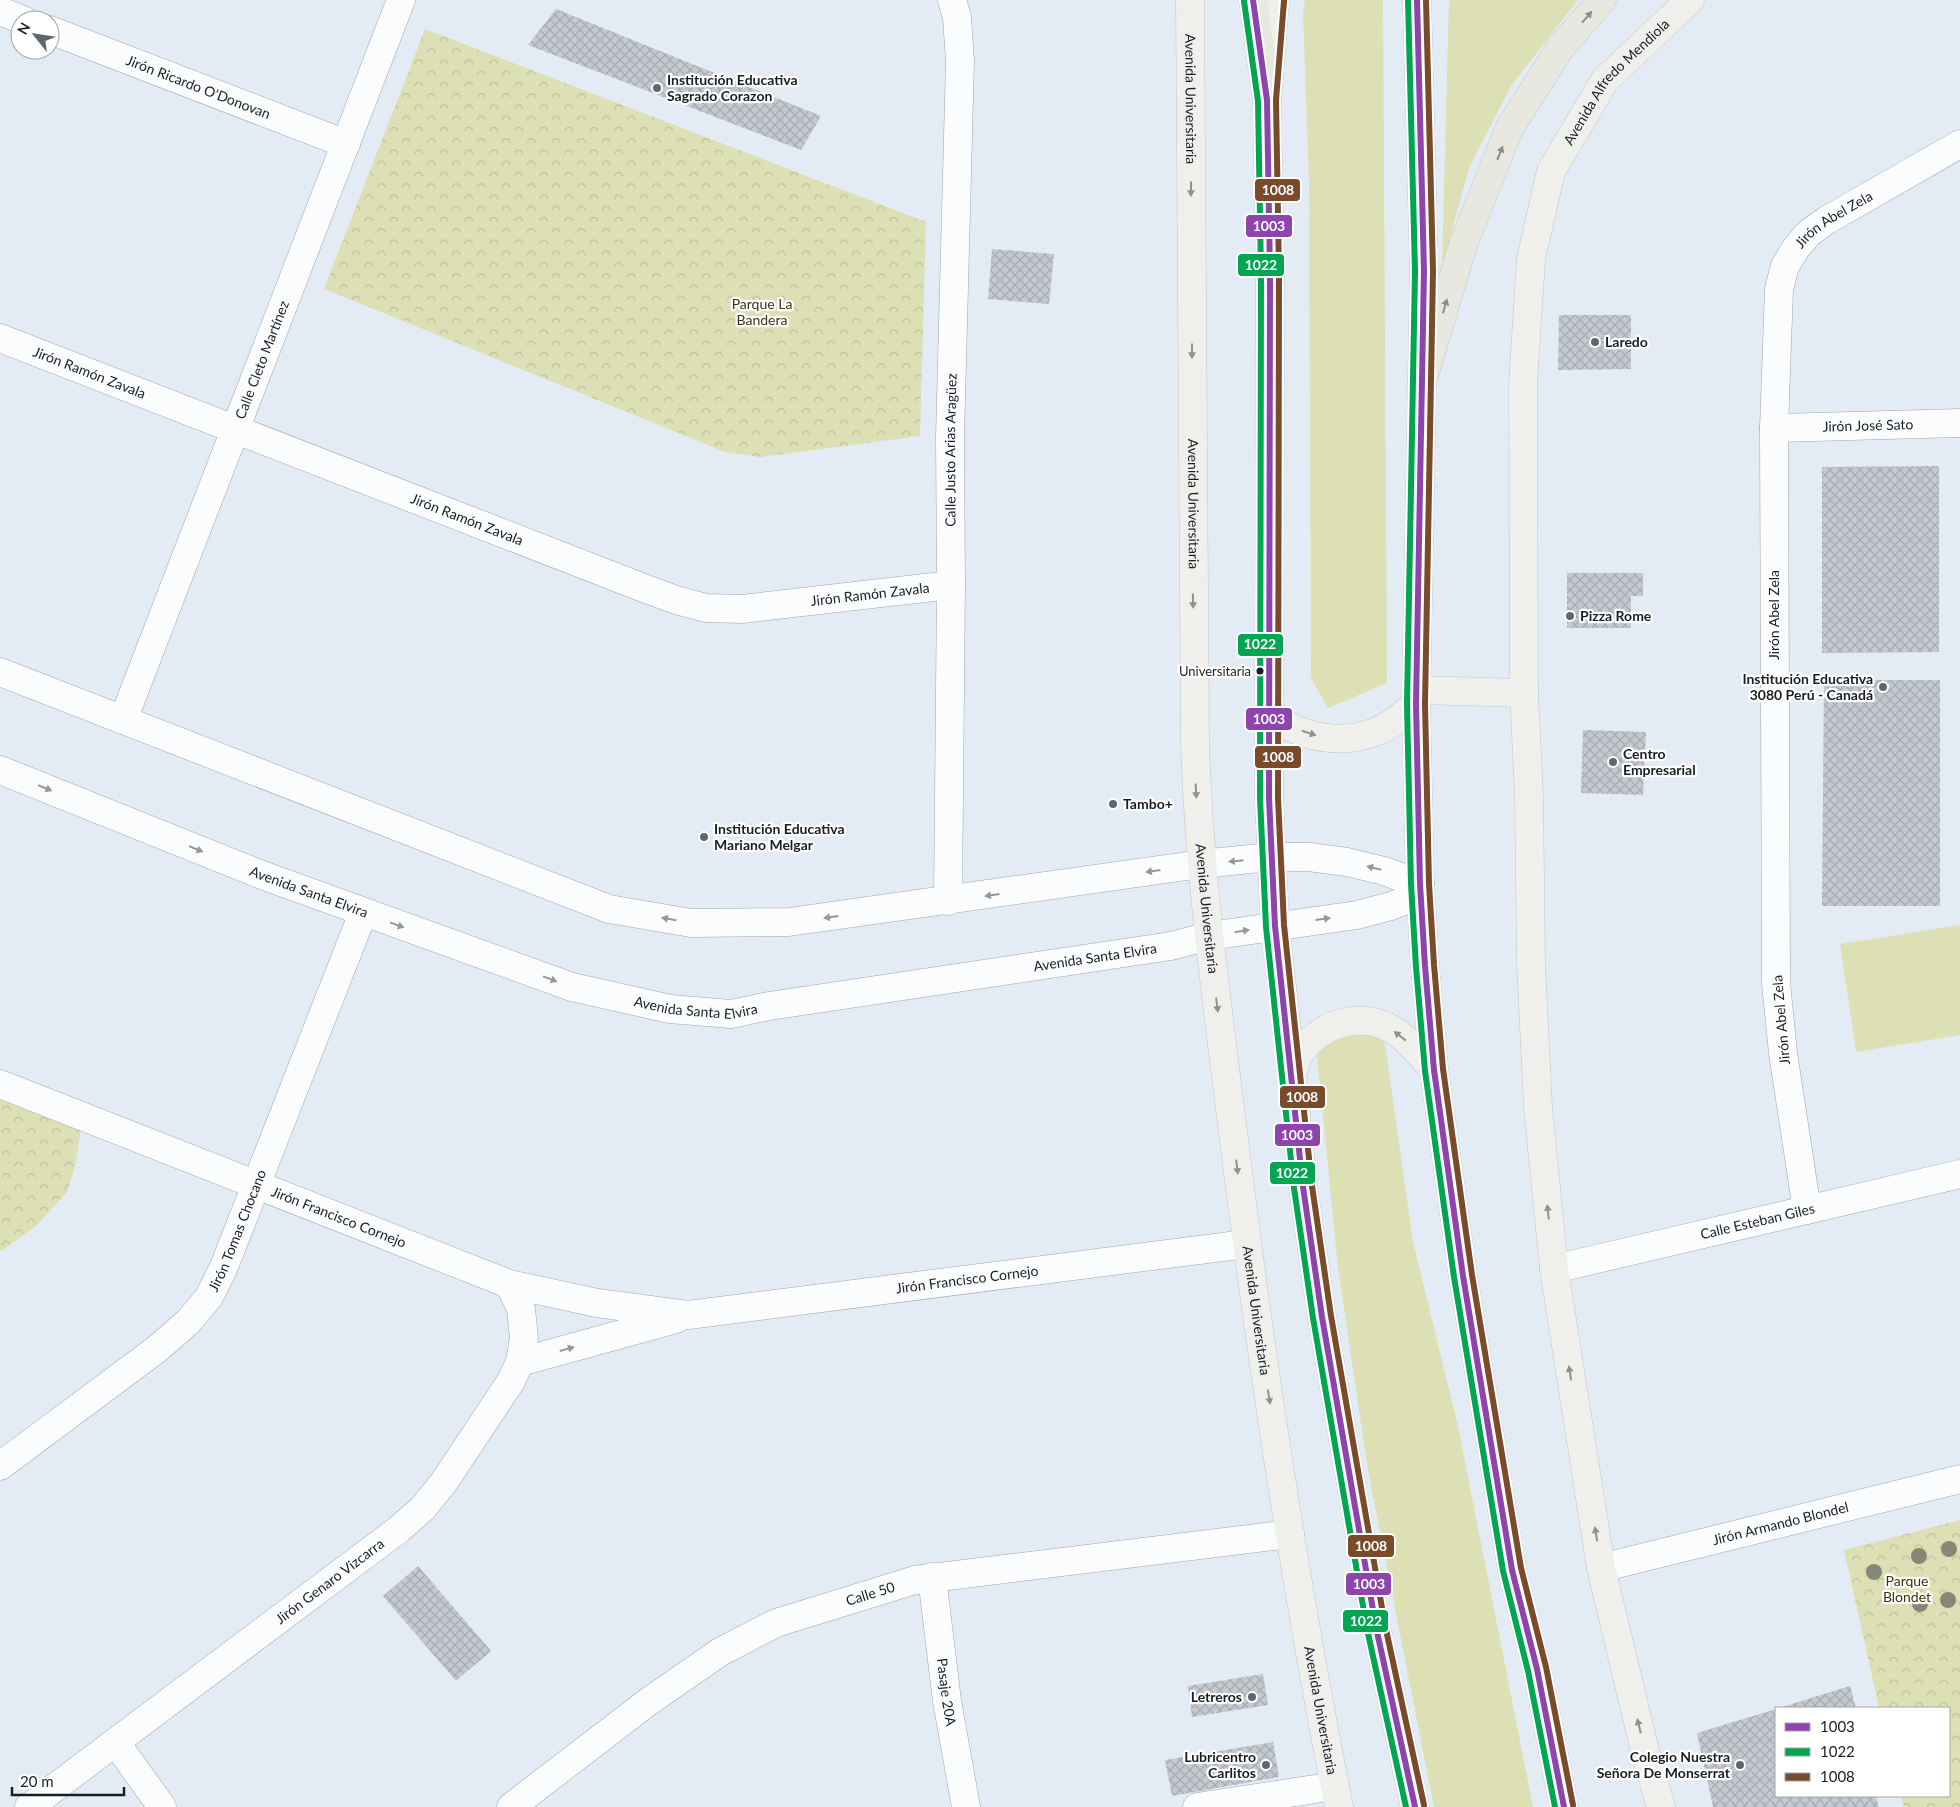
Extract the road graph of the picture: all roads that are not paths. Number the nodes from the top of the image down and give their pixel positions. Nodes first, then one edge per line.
1 (401, 0) edge
2 (952, 0) edge
3 (1190, 0) edge
4 (1253, 0) edge
5 (1275, 0) edge
6 (1417, 0) edge
7 (1602, 0) edge
8 (1690, 0) edge
9 (60, 34) edge
10 (1267, 100) junction
11 (346, 144) junction
12 (1960, 144) edge
13 (0, 338) edge
14 (1421, 386) junction
15 (1960, 423) edge
16 (1774, 428) junction
17 (235, 430) junction
18 (952, 585) junction
19 (0, 672) edge
20 (1524, 693) junction
21 (1416, 697) junction
22 (1268, 709) junction
23 (123, 720) junction
24 (0, 770) edge
25 (1270, 857) junction
26 (1201, 864) junction
27 (1420, 890) junction
28 (948, 901) junction
29 (363, 913) junction
30 (1275, 926) junction
31 (1209, 936) junction
32 (1434, 1070) junction
33 (1292, 1074) junction
34 (0, 1084) edge
35 (1960, 1174) edge
36 (257, 1185) junction
37 (1807, 1210) junction
38 (1246, 1244) junction
39 (1554, 1269) junction
40 (509, 1284) junction
41 (688, 1315) junction
42 (520, 1362) junction
43 (0, 1466) edge
44 (1960, 1479) edge
45 (1290, 1534) junction
46 (1601, 1568) junction
47 (932, 1577) junction
48 (116, 1743) junction
49 (1337, 1797) edge
50 (29, 1807) edge
51 (162, 1807) edge
52 (511, 1807) edge
53 (966, 1807) edge
54 (1197, 1807) edge
55 (1415, 1807) edge
56 (1564, 1807) edge
57 (1661, 1807) edge

1 - 11 street, Calle Cleto Martínez
2 - 18 street, Calle Justo Arias Aragüez
3 -> 26 main road, Avenida Universitaria
4 - 10 highway
5 - 10 main road
6 - 14 main road
14 -> 7 highway
8 - 20 main road, Avenida Alfredo Mendiola
9 - 11 street, Jirón Ricardo O'Donovan
10 - 22 main road
11 - 17 street, Calle Cleto Martínez
12 - 16 street, Jirón Abel Zela
13 - 17 street, Jirón Ramón Zavala
14 - 21 main road
15 - 16 street, Jirón José Sato
16 - 37 street, Jirón Abel Zela
17 - 18 street, Jirón Ramón Zavala
17 - 23 street, Calle Cleto Martínez
18 - 28 street, Calle Justo Arias Aragüez
19 - 23 street
20 - 21 main road
39 -> 20 main road
22 -> 21 main road
21 - 27 main road
22 - 25 main road
28 -> 23 street
24 -> 29 street, Avenida Santa Elvira
25 -> 26 street
27 -> 25 street
25 - 30 main road
26 -> 28 street
26 - 31 main road, Avenida Universitaria
30 -> 27 street, Avenida Santa Elvira
27 - 32 main road
29 -> 31 street, Avenida Santa Elvira
29 - 36 street, Jirón Tomas Chocano
31 -> 30 street, Avenida Santa Elvira
30 - 33 main road
31 -> 38 main road, Avenida Universitaria
32 -> 33 main road
32 - 56 main road
33 - 55 main road
34 - 36 street, Jirón Francisco Cornejo
35 - 37 street, Calle Esteban Giles
36 - 40 street, Jirón Francisco Cornejo
36 - 43 street, Jirón Tomas Chocano
37 - 39 street, Calle Esteban Giles
38 - 41 street, Jirón Francisco Cornejo
38 -> 45 main road, Avenida Universitaria
46 -> 39 main road
40 - 41 street, Jirón Francisco Cornejo
40 - 42 street, Jirón Genaro Vizcarra
42 -> 41 street, Jirón Francisco Cornejo
42 - 48 street, Jirón Genaro Vizcarra
44 - 46 street, Jirón Armando Blondel
45 - 47 street, Calle 50
45 - 49 main road, Avenida Universitaria
57 -> 46 main road
47 - 52 street, Calle 50
47 - 53 street, Pasaje 20A
48 - 50 street, Jirón Genaro Vizcarra
48 - 51 street
49 - 54 street

